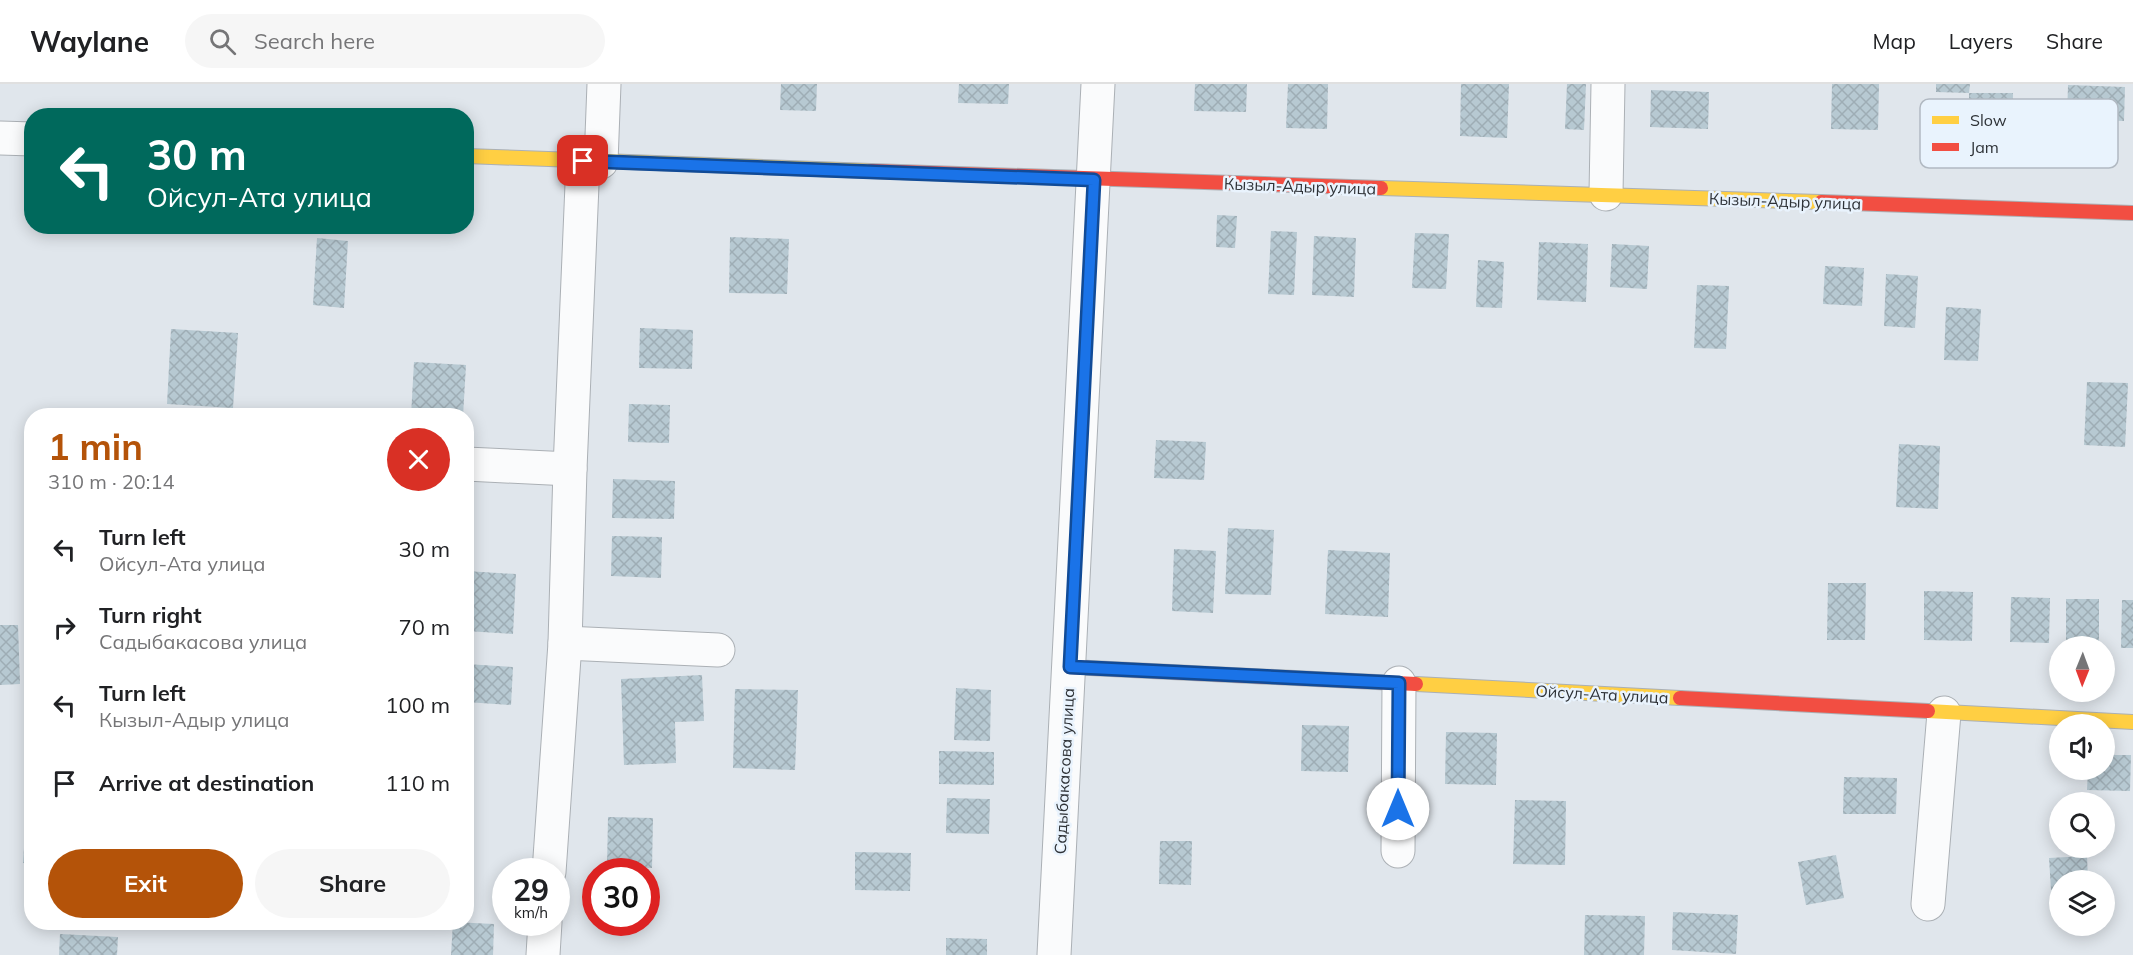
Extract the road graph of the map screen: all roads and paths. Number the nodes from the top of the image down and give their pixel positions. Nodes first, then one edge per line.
1 (604, 84) edge
2 (1098, 84) edge
3 (1608, 84) edge
4 (0, 138) edge
5 (24, 139) edge
6 (474, 156) edge
7 (592, 162) junction
8 (1094, 180) junction
9 (1606, 194) junction
10 (2133, 213) edge
11 (474, 464) edge
12 (570, 469) junction
13 (565, 643) junction
14 (718, 650) dead end
15 (1070, 667) junction
16 (1399, 683) junction
17 (1944, 713) junction
18 (2133, 722) edge
19 (1398, 851) dead end
20 (550, 858) edge
21 (1928, 904) dead end
22 (544, 936) edge
23 (543, 955) edge
24 (1054, 955) edge

1 - 7 street
2 - 8 street, Садыбакасова улица
3 - 9 street
4 - 5 street
6 - 7 street, Кызыл-Адыр улица
7 - 8 street, Кызыл-Адыр улица
7 - 12 street
8 - 9 street, Кызыл-Адыр улица
8 - 15 street, Садыбакасова улица
9 - 10 street, Кызыл-Адыр улица
11 - 12 street
12 - 13 street
13 - 14 street
13 - 20 street
15 - 16 street, Ойсул-Ата улица
15 - 24 street, Садыбакасова улица
16 - 17 street, Ойсул-Ата улица
16 - 19 street
17 - 18 street, Ойсул-Ата улица
17 - 21 street
22 - 23 street

